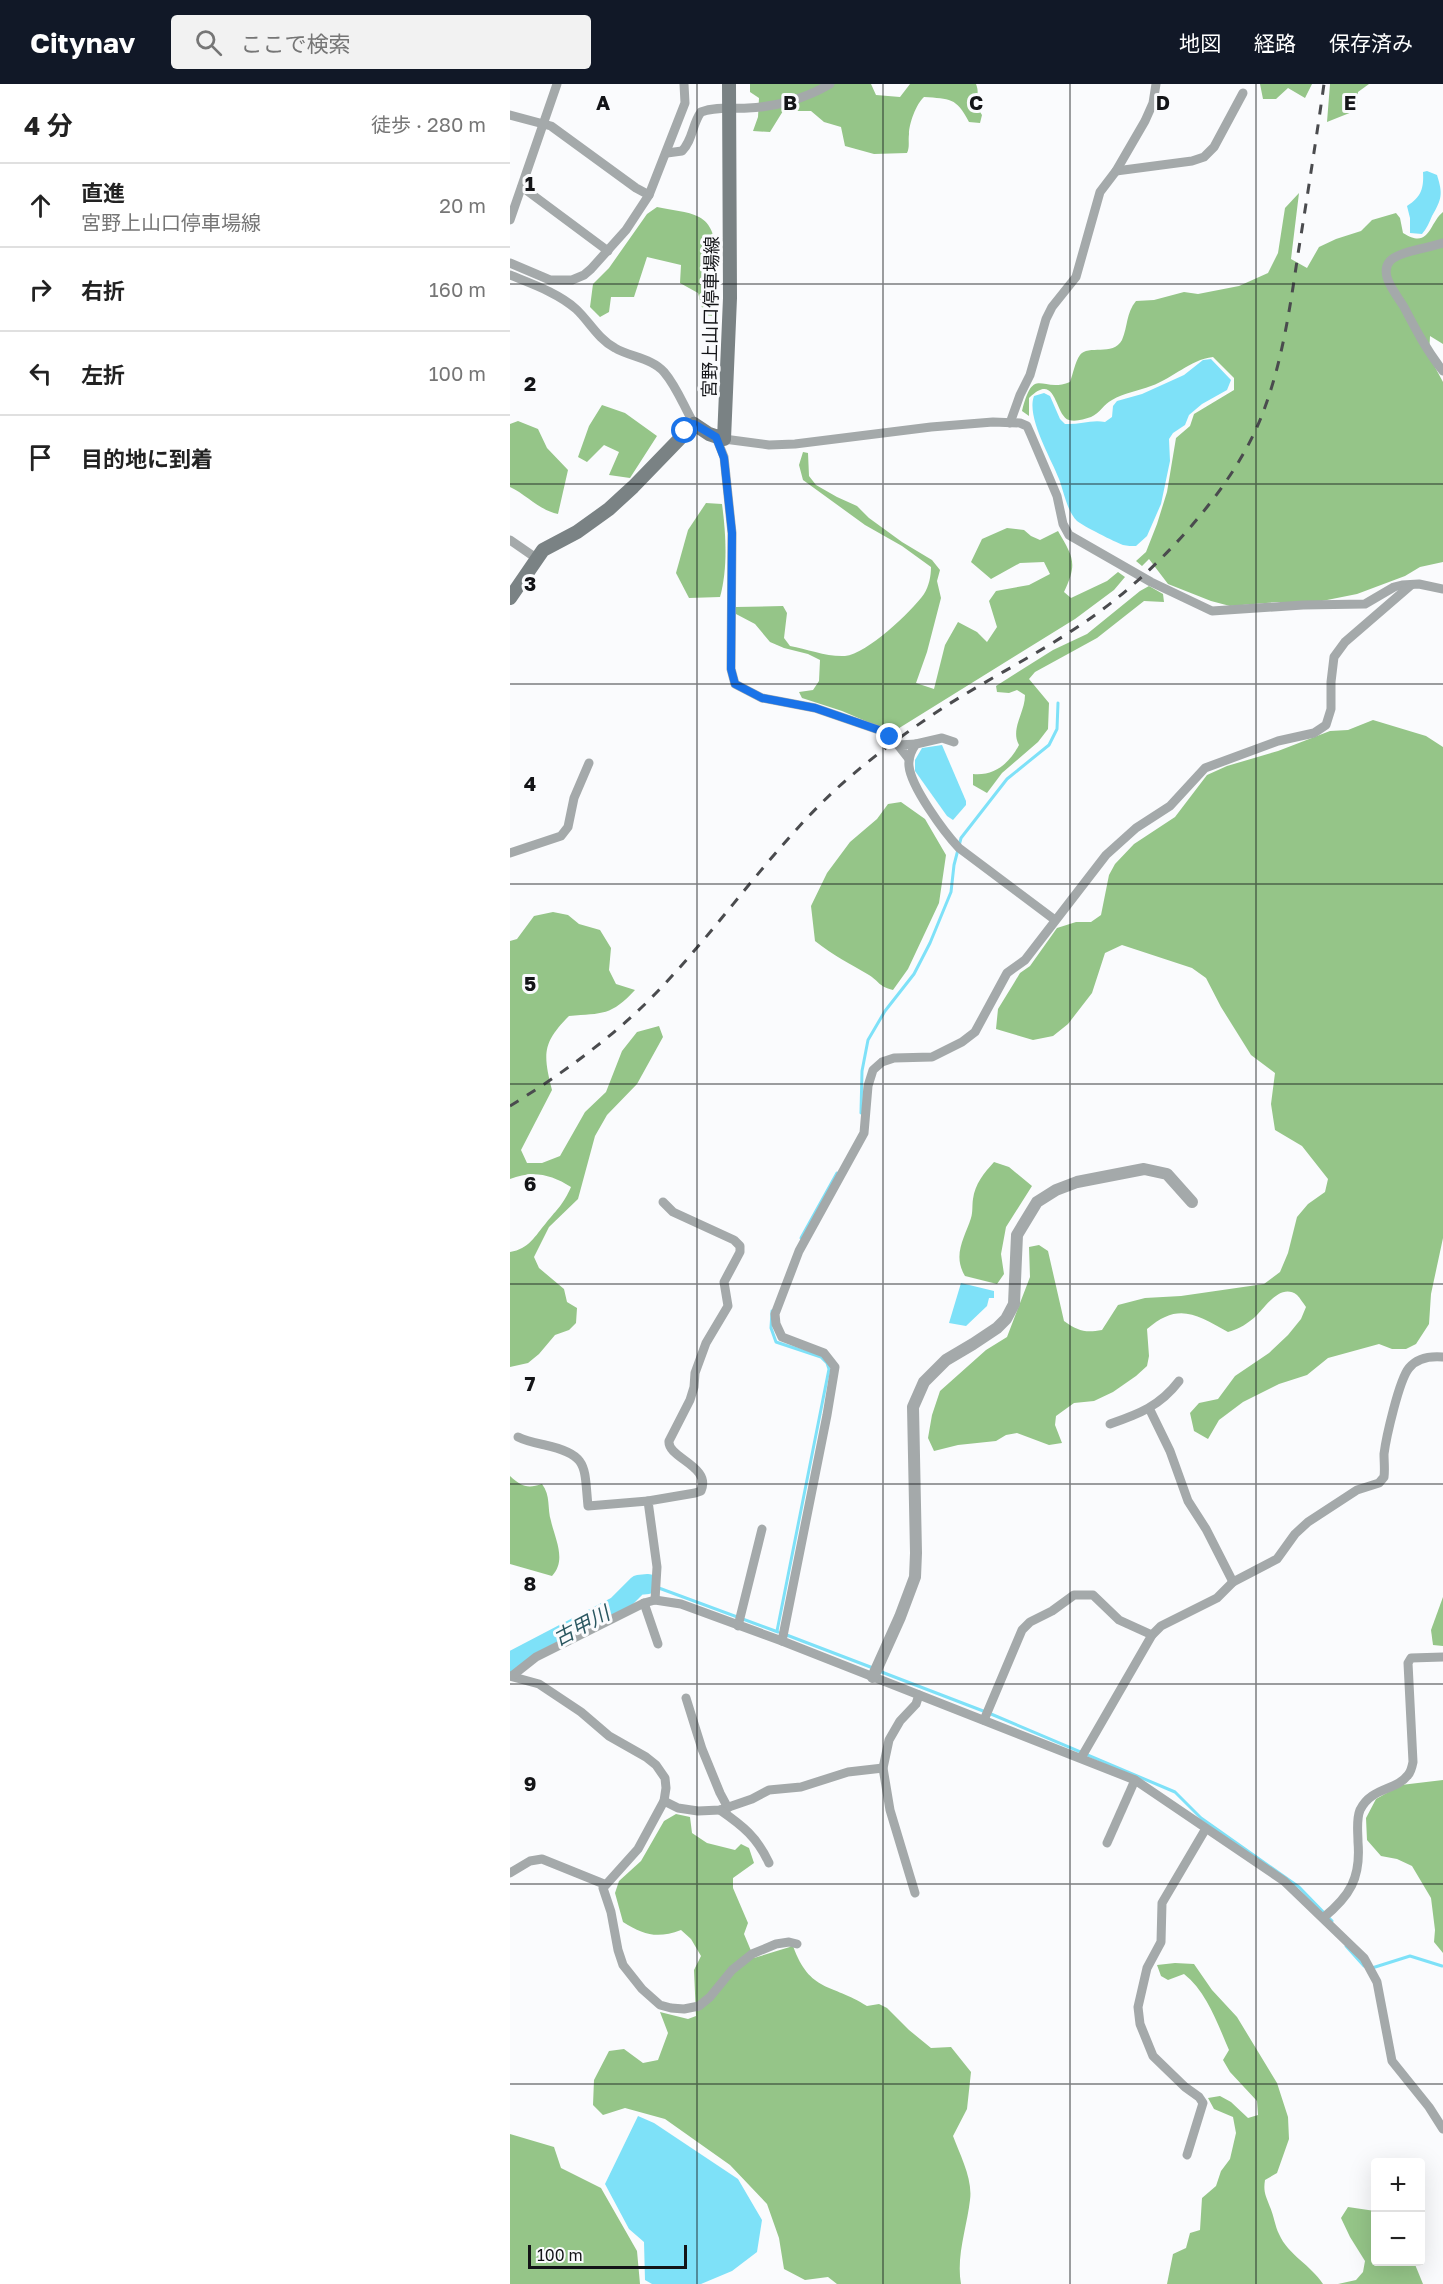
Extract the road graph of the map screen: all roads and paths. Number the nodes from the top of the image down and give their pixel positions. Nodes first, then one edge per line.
1 (557, 84) edge
2 (684, 84) edge
3 (729, 84) edge
4 (830, 84) edge
5 (1156, 84) edge
6 (1243, 93) dead end
7 (729, 109) junction
8 (510, 115) edge
9 (544, 123) junction
10 (667, 153) junction
11 (1116, 171) junction
12 (522, 187) junction
13 (649, 195) junction
14 (511, 217) edge
15 (1443, 243) edge
16 (608, 250) junction
17 (510, 263) edge
18 (510, 276) edge
19 (1443, 371) edge
20 (1010, 423) junction
21 (694, 424) junction
22 (720, 438) junction
23 (510, 540) edge
24 (536, 558) junction
25 (1411, 585) junction
26 (1443, 589) edge
27 (510, 598) edge
28 (954, 742) dead end
29 (916, 744) junction
30 (898, 745) junction
31 (909, 759) junction
32 (589, 763) dead end
33 (510, 853) edge
34 (1055, 920) junction
35 (663, 1202) dead end
36 (1192, 1202) dead end
37 (1443, 1357) edge
38 (1179, 1381) dead end
39 (1150, 1410) junction
40 (1110, 1424) dead end
41 (518, 1437) dead end
42 (648, 1500) junction
43 (762, 1529) dead end
44 (1233, 1582) junction
45 (655, 1600) junction
46 (644, 1603) junction
47 (738, 1626) junction
48 (1152, 1635) junction
49 (782, 1641) junction
50 (658, 1644) dead end
51 (1443, 1657) edge
52 (511, 1676) edge
53 (873, 1677) junction
54 (919, 1695) junction
55 (686, 1698) dead end
56 (984, 1720) junction
57 (1081, 1758) junction
58 (883, 1768) junction
59 (1134, 1780) junction
60 (664, 1802) junction
61 (724, 1809) junction
62 (1205, 1830) junction
63 (1107, 1843) dead end
64 (769, 1863) dead end
65 (510, 1873) edge
66 (604, 1884) junction
67 (915, 1893) dead end
68 (1323, 1918) junction
69 (797, 1944) dead end
70 (1443, 2128) edge
71 (1187, 2155) dead end

1 - 9 street
2 - 10 street
3 - 7 main road, 宮野上山口停車場線
4 - 7 street
5 - 11 street
6 - 11 street
7 - 10 street
7 - 22 main road, 宮野上山口停車場線
8 - 9 street
9 - 12 street
9 - 13 street
10 - 13 street
11 - 20 street
12 - 14 street
12 - 16 street
13 - 16 street
15 - 19 street
16 - 17 street
18 - 21 street
20 - 22 street
20 - 25 street
21 - 22 main road, 宮野上山口停車場線
21 - 24 main road, 宮野上山口停車場線
22 - 30 street
23 - 24 street
24 - 27 main road, 宮野上山口停車場線
25 - 26 street
25 - 34 street
28 - 29 street
29 - 30 street
29 - 31 street
30 - 31 street
31 - 34 street
32 - 33 street
34 - 49 street
35 - 42 street
36 - 53 street
37 - 44 street
38 - 39 street
39 - 40 street
39 - 44 street
41 - 42 street
42 - 45 street
43 - 47 street
44 - 48 street
45 - 46 street
45 - 47 street
46 - 50 street
46 - 52 street
47 - 49 street
48 - 56 street
48 - 57 street
49 - 53 street
51 - 68 street
52 - 60 street
53 - 54 street
54 - 56 street
54 - 58 street
55 - 61 street
56 - 57 street
57 - 59 street
58 - 61 street
58 - 67 street
59 - 62 street
59 - 63 street
60 - 61 street
60 - 66 street
61 - 64 street
62 - 68 street
62 - 71 street
65 - 66 street
66 - 69 street
68 - 70 street

